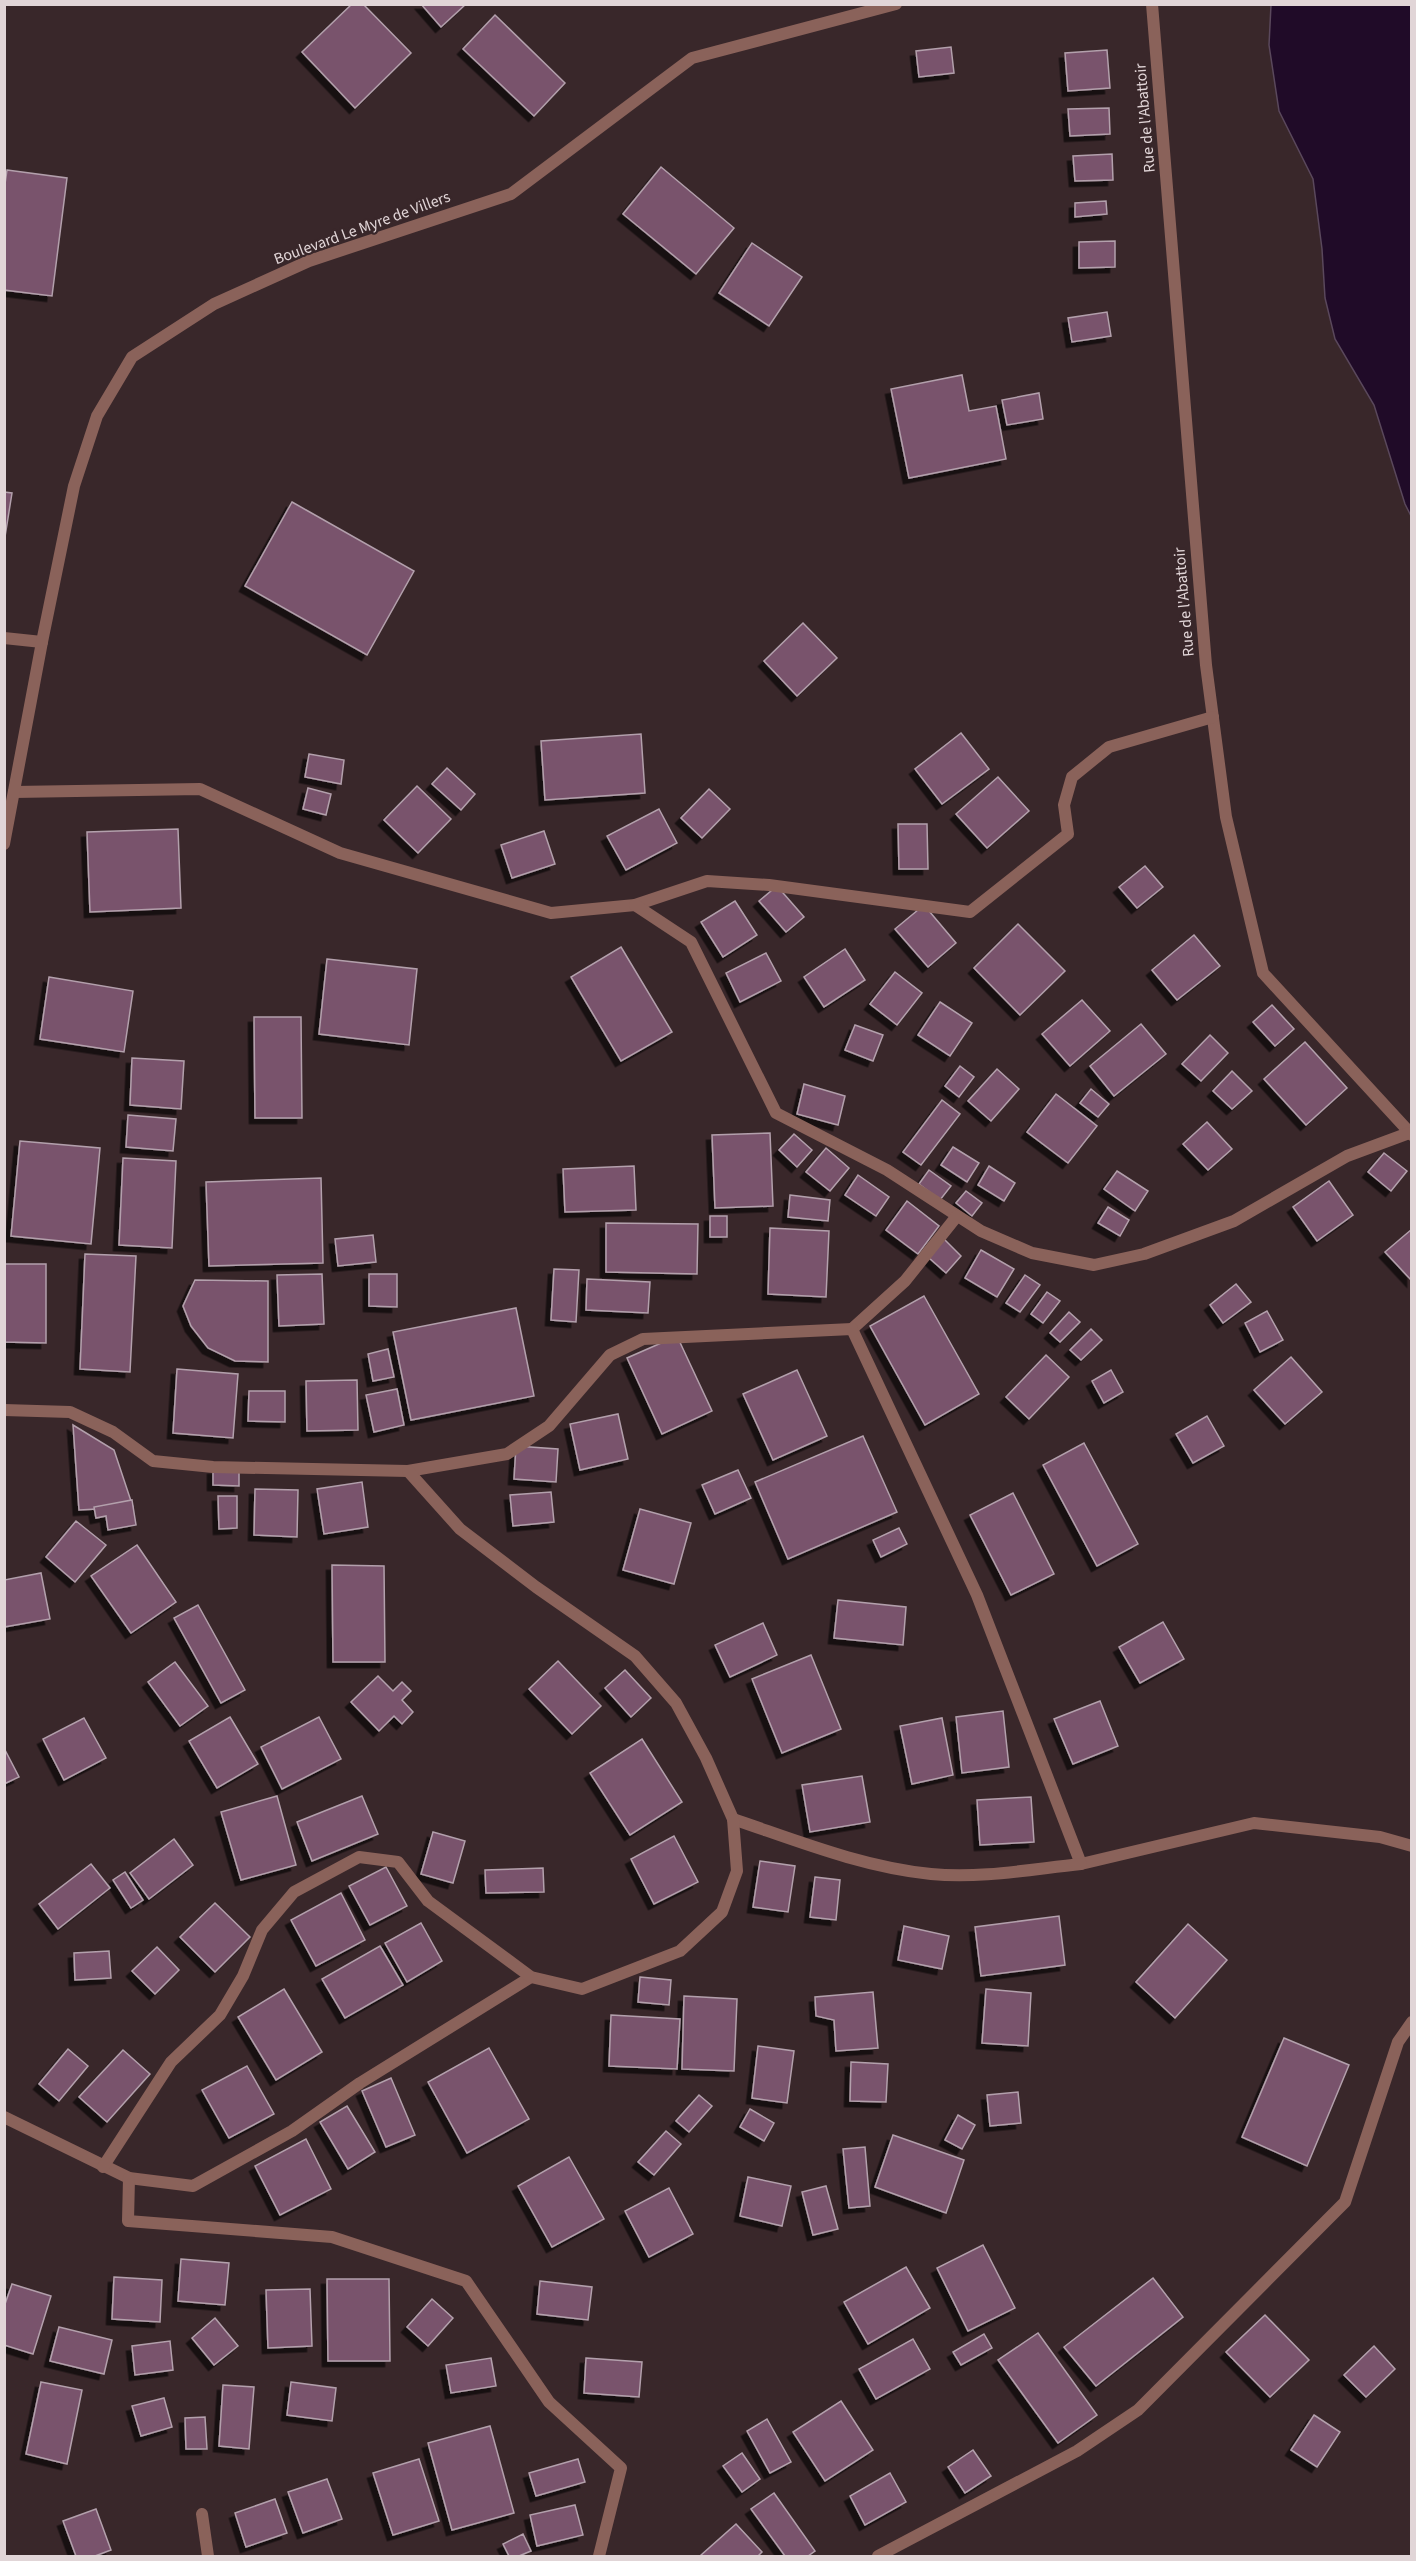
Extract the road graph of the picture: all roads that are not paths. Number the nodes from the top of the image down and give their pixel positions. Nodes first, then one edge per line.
1 (896, 4) edge
2 (1152, 4) edge
3 (4, 638) edge
4 (42, 642) junction
5 (1212, 717) junction
6 (14, 792) junction
7 (4, 844) edge
8 (635, 905) junction
9 (1410, 1134) edge
10 (957, 1216) junction
11 (852, 1329) junction
12 (4, 1410) edge
13 (408, 1471) junction
14 (733, 1818) junction
15 (1412, 1846) edge
16 (1081, 1864) junction
17 (531, 1977) junction
18 (1412, 2022) edge
19 (4, 2117) edge
20 (103, 2167) junction
21 (129, 2178) junction
22 (202, 2514) dead end
23 (207, 2556) edge
24 (599, 2556) edge
25 (878, 2556) edge

1 - 4 street, Boulevard Le Myre de Villers
2 - 5 street, Rue de l'Abattoir
3 - 4 street
4 - 6 street, Boulevard Le Myre de Villers
5 - 8 street
5 - 9 street, Rue de l'Abattoir
6 - 7 street, Boulevard Le Myre de Villers
6 - 8 street
8 - 10 street
9 - 10 street
10 - 11 street
11 - 13 street
11 - 16 street
12 - 13 street
13 - 14 street
14 - 16 street
14 - 17 street
15 - 16 street
17 - 20 street
17 - 21 street
18 - 25 street
19 - 20 street
20 - 21 street
21 - 24 street
22 - 23 street

